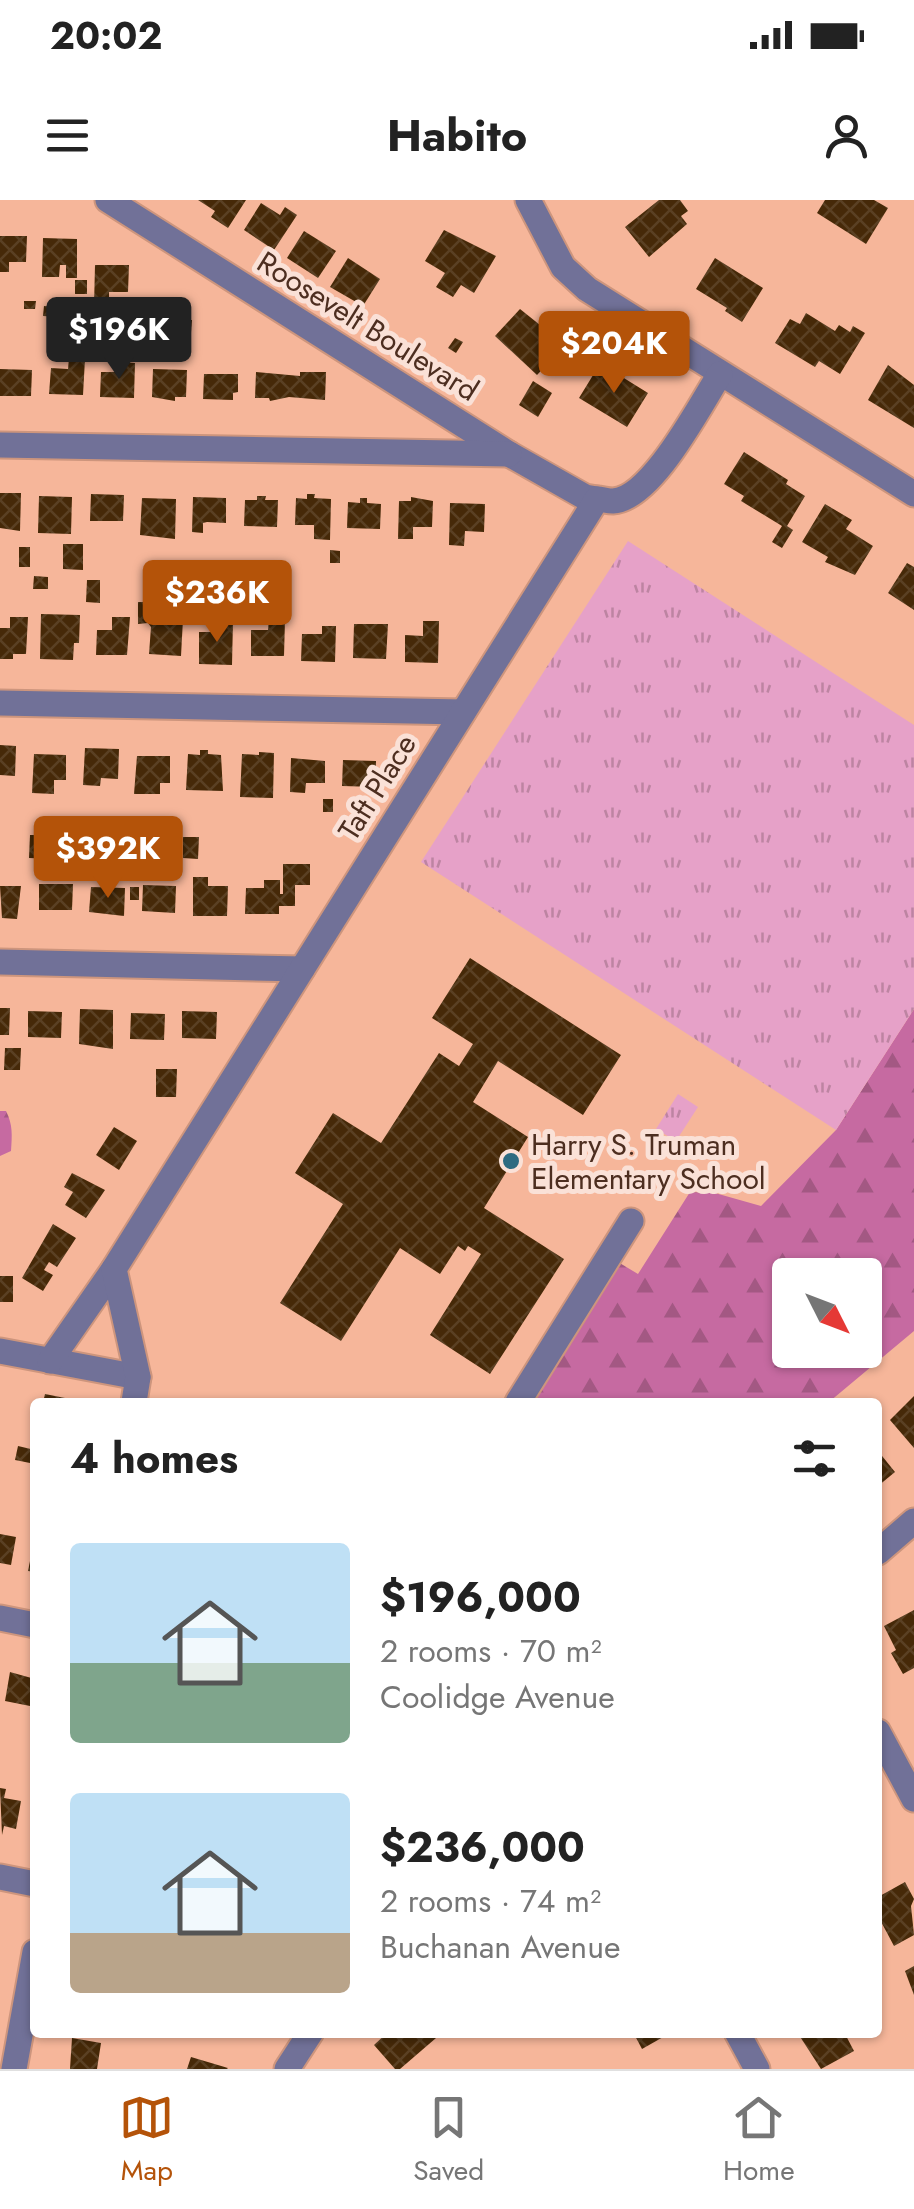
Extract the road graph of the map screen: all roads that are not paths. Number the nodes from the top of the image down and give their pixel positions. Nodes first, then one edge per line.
1 (108, 200) edge
2 (539, 204) edge
3 (720, 374) junction
4 (0, 445) edge
5 (509, 454) junction
6 (914, 494) edge
7 (597, 498) junction
8 (0, 704) edge
9 (463, 712) junction
10 (0, 962) edge
11 (302, 968) junction
12 (630, 1221) dead end
13 (114, 1269) junction
14 (0, 1351) edge
15 (50, 1361) junction
16 (136, 1390) edge
17 (520, 1398) edge
18 (914, 1521) edge
19 (882, 1549) edge
20 (0, 1618) edge
21 (30, 1624) edge
22 (882, 1739) edge
23 (914, 1799) edge
24 (0, 1878) edge
25 (30, 1883) edge
26 (30, 1980) edge
27 (307, 2038) edge
28 (740, 2038) edge
29 (14, 2069) edge
30 (287, 2069) edge
31 (757, 2069) edge

1 - 5 street, Roosevelt Boulevard
2 - 3 street
3 - 6 street
3 - 7 street
4 - 5 street
5 - 7 street, Roosevelt Boulevard
7 - 9 street, Taft Place
8 - 9 street
9 - 11 street, Taft Place
10 - 11 street
11 - 13 street, Taft Place
12 - 17 street
13 - 15 street, Taft Place
13 - 16 street
14 - 15 street
15 - 16 street
18 - 19 street
20 - 21 street
22 - 23 street
24 - 25 street
26 - 29 street
27 - 30 street
28 - 31 street

